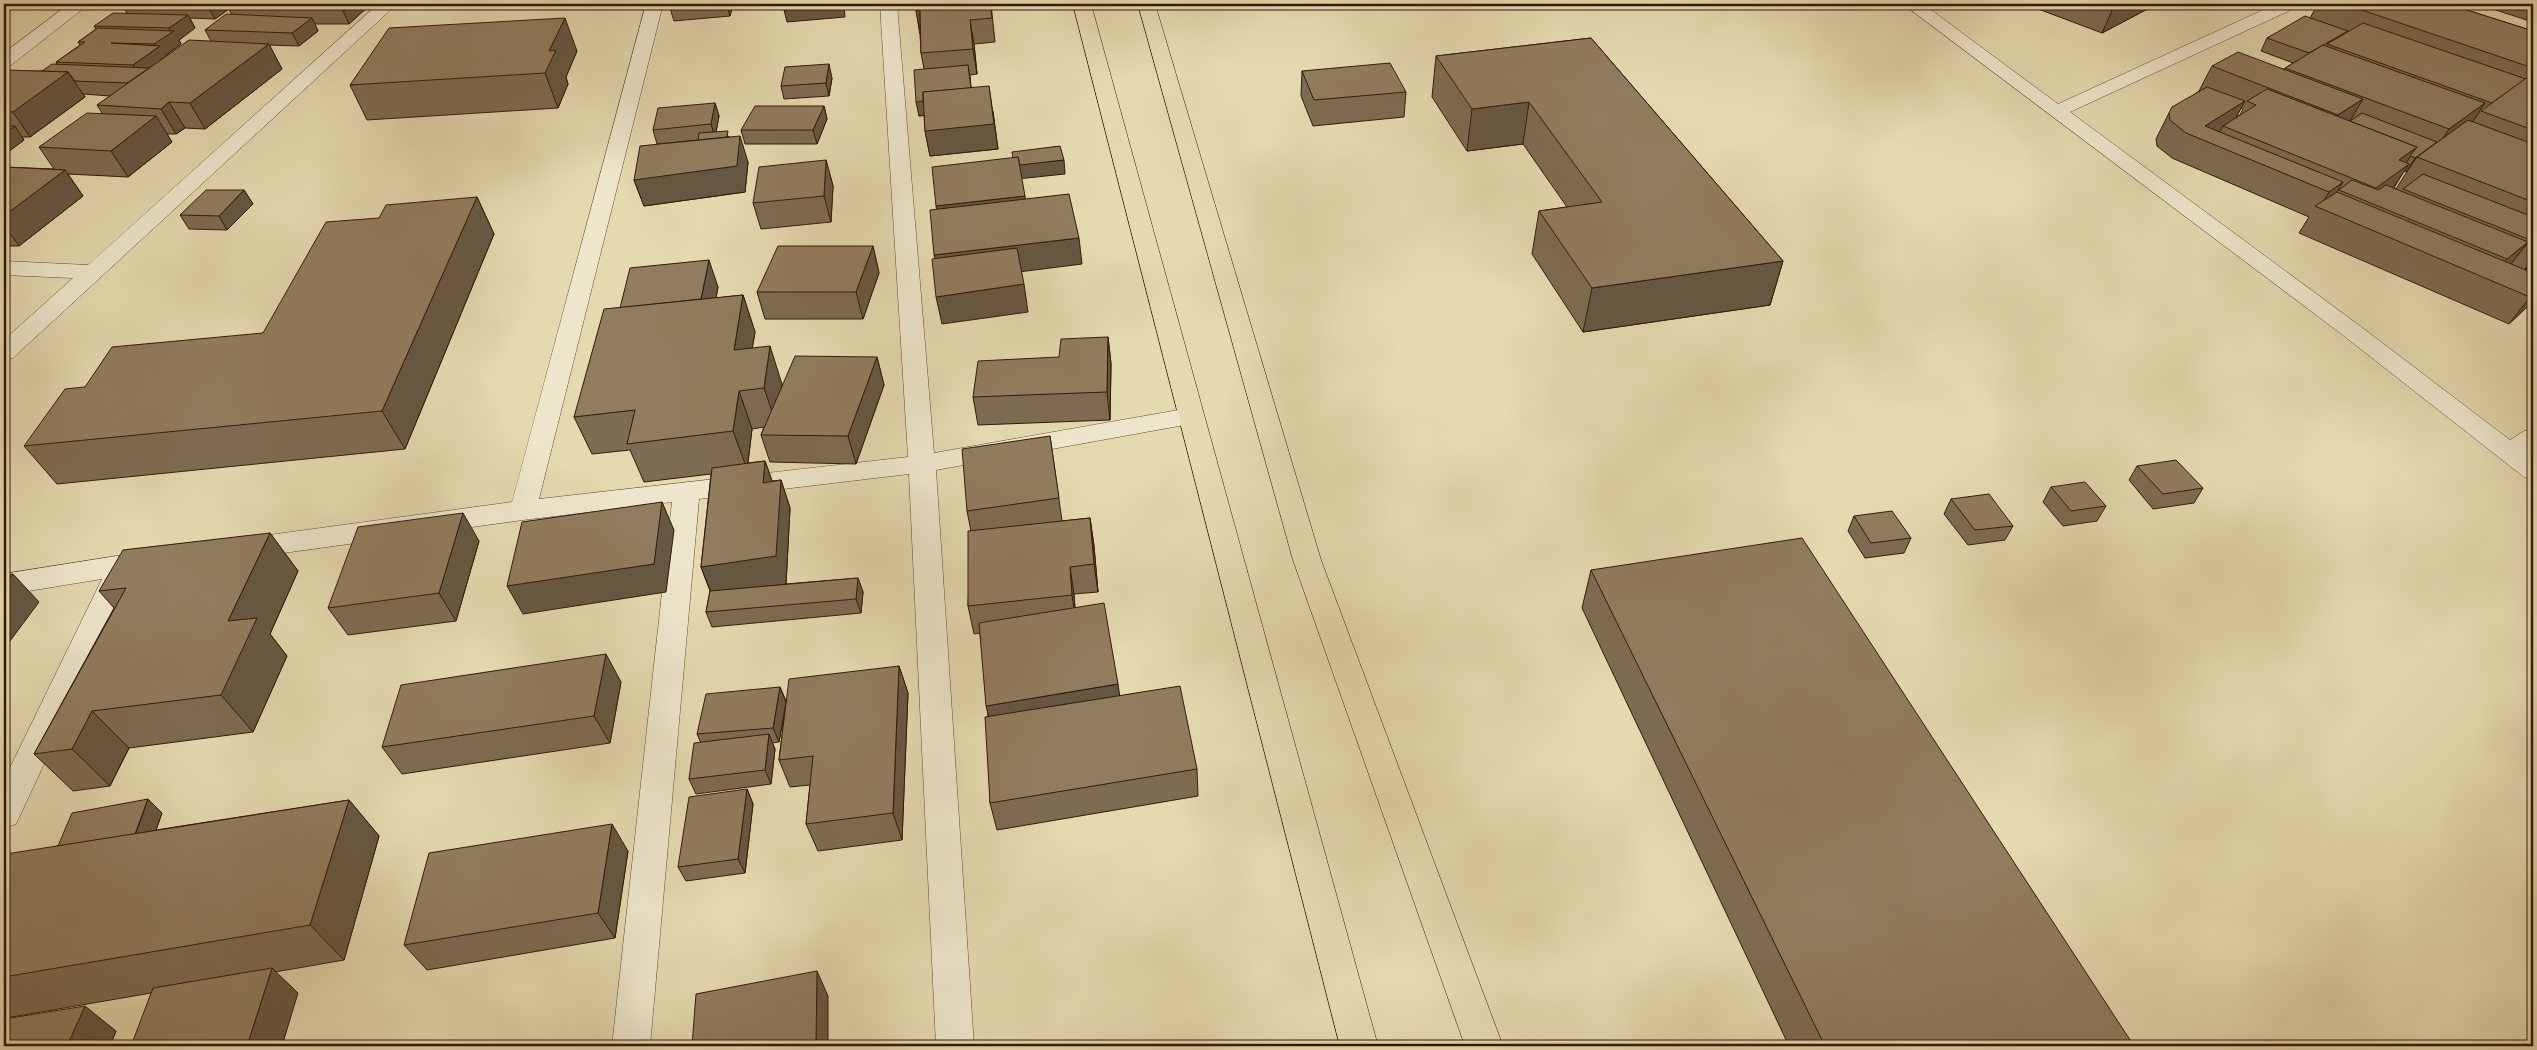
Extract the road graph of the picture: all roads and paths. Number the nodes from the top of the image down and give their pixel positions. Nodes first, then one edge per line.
1 (80, 4) edge
2 (388, 4) edge
3 (654, 4) edge
4 (888, 4) edge
5 (1082, 4) edge
6 (1146, 4) edge
7 (1912, 4) edge
8 (2289, 4) edge
9 (4, 62) edge
10 (2058, 111) junction
11 (4, 268) edge
12 (92, 272) junction
13 (4, 353) edge
14 (1190, 416) junction
15 (2533, 437) edge
16 (2510, 453) junction
17 (922, 464) junction
18 (2533, 471) edge
19 (686, 492) junction
20 (523, 510) junction
21 (220, 551) edge
22 (152, 561) edge
23 (122, 565) junction
24 (4, 584) edge
25 (4, 814) edge
26 (632, 1046) edge
27 (955, 1046) edge
28 (1359, 1046) edge
29 (1484, 1046) edge

1 - 9 street
2 - 12 street
3 - 20 street
4 - 17 street
5 - 14 main road
6 - 29 main road
7 - 10 street
8 - 10 street
10 - 16 street
11 - 12 street
12 - 13 street
14 - 17 street
14 - 28 main road
15 - 16 street
16 - 18 street
17 - 19 street
17 - 27 street
19 - 20 street
19 - 26 street
20 - 21 street
22 - 23 street
23 - 24 street
23 - 25 street

